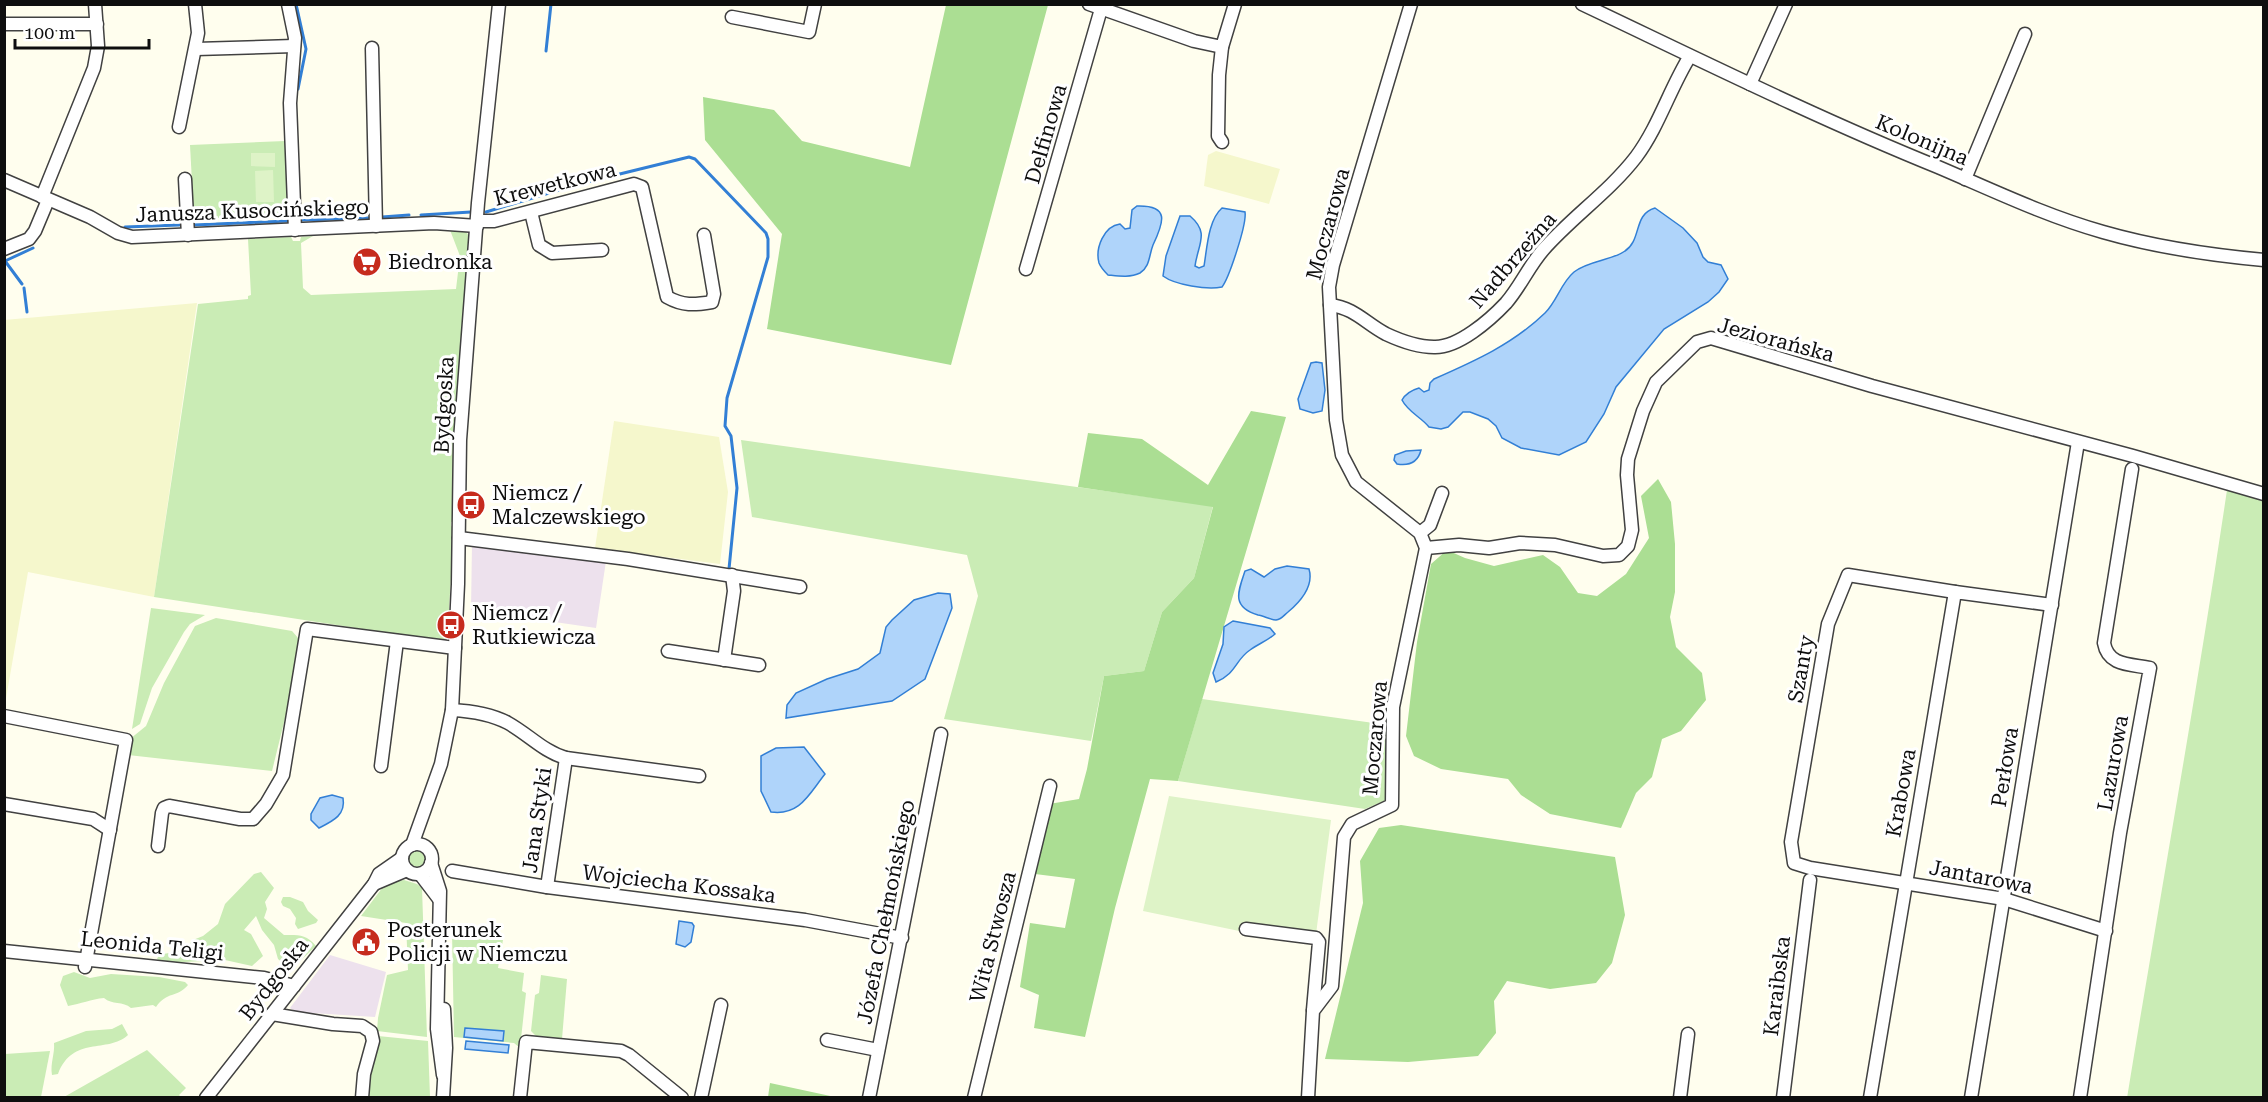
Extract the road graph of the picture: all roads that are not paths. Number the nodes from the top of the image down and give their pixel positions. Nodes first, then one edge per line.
1 (95, 4) edge
2 (195, 4) edge
3 (288, 4) edge
4 (499, 4) edge
5 (815, 4) edge
6 (1089, 4) edge
7 (1235, 4) edge
8 (1411, 4) edge
9 (1582, 4) edge
10 (1786, 4) edge
11 (1101, 9) junction
12 (732, 17) dead end
13 (4, 24) edge
14 (97, 24) junction
15 (2025, 34) dead end
16 (294, 46) junction
17 (1222, 47) junction
18 (372, 48) dead end
19 (196, 49) junction
20 (1690, 56) junction
21 (1750, 84) junction
22 (180, 127) dead end
23 (1222, 142) dead end
24 (185, 179) dead end
25 (1965, 179) junction
26 (4, 180) edge
27 (45, 198) junction
28 (531, 212) junction
29 (477, 224) junction
30 (376, 226) junction
31 (295, 230) junction
32 (704, 235) dead end
33 (188, 236) junction
34 (4, 249) edge
35 (602, 250) dead end
36 (2264, 260) edge
37 (1026, 269) dead end
38 (1330, 305) junction
39 (2078, 442) junction
40 (2132, 468) dead end
41 (1442, 493) dead end
42 (2264, 494) edge
43 (1420, 533) junction
44 (459, 538) junction
45 (1426, 548) junction
46 (732, 575) junction
47 (800, 587) dead end
48 (1955, 592) junction
49 (2052, 605) junction
50 (397, 641) junction
51 (455, 648) junction
52 (668, 651) dead end
53 (724, 660) junction
54 (759, 665) dead end
55 (452, 710) junction
56 (4, 716) edge
57 (941, 734) dead end
58 (566, 758) junction
59 (381, 766) dead end
60 (699, 776) dead end
61 (1050, 786) dead end
62 (4, 804) edge
63 (427, 806) junction
64 (110, 830) junction
65 (412, 845) junction
66 (158, 846) dead end
67 (426, 847) junction
68 (431, 863) junction
69 (404, 864) junction
70 (452, 871) dead end
71 (420, 874) junction
72 (1810, 874) junction
73 (1906, 883) junction
74 (547, 887) junction
75 (2004, 899) junction
76 (439, 900) junction
77 (1246, 929) dead end
78 (2106, 931) junction
79 (902, 938) junction
80 (4, 951) edge
81 (85, 963) junction
82 (294, 986) junction
83 (721, 1005) dead end
84 (1313, 1011) junction
85 (272, 1014) junction
86 (1688, 1034) dead end
87 (827, 1040) dead end
88 (878, 1050) junction
89 (206, 1098) edge
90 (362, 1098) edge
91 (443, 1098) edge
92 (520, 1098) edge
93 (682, 1098) edge
94 (701, 1098) edge
95 (869, 1098) edge
96 (974, 1098) edge
97 (1308, 1098) edge
98 (1680, 1098) edge
99 (1783, 1098) edge
100 (1869, 1098) edge
101 (1971, 1098) edge
102 (2080, 1098) edge

1 - 14 street
2 - 19 street
3 - 16 street
4 - 29 street, Bydgoska
5 - 12 street
6 - 11 street
7 - 17 street
8 - 38 street, Moczarowa
9 - 20 street, Kolonijna
10 - 21 street
11 - 17 street
11 - 37 street, Delfinowa
13 - 14 street
14 - 27 street
15 - 25 street
16 - 19 street
16 - 31 street
17 - 23 street
18 - 30 street
19 - 22 street
20 - 21 street, Kolonijna
20 - 38 street, Nadbrzeżna
21 - 25 street, Kolonijna
24 - 33 street
25 - 36 street, Kolonijna
26 - 27 street, Janusza Kusocińskiego
27 - 33 street, Janusza Kusocińskiego
27 - 34 street
28 - 29 street, Krewetkowa
28 - 32 street, Krewetkowa
28 - 35 street
29 - 30 street, Janusza Kusocińskiego
29 - 44 street, Bydgoska
30 - 31 street, Janusza Kusocińskiego
31 - 33 street, Janusza Kusocińskiego
38 - 43 street, Moczarowa
39 - 42 street, Jeziorańska
39 - 45 street, Jeziorańska
39 - 49 street, Perłowa
40 - 78 street, Lazurowa
41 - 43 street
43 - 45 street, Moczarowa
44 - 46 street
44 - 51 street, Bydgoska
45 - 84 street, Moczarowa
46 - 47 street
46 - 53 street
48 - 49 street
48 - 72 street, Szanty
48 - 73 street, Krabowa
49 - 75 street, Perłowa
50 - 51 street
50 - 59 street
50 - 66 street
51 - 55 street, Bydgoska
52 - 53 street
53 - 54 street
55 - 58 street
55 - 63 street, Bydgoska
56 - 64 street
57 - 79 street, Józefa Chełmońskiego
58 - 60 street
58 - 74 street, Jana Styki
61 - 96 street, Wita Stwosza
62 - 64 street
63 - 65 street, Bydgoska
63 - 67 street, Bydgoska
64 - 81 street
65 - 67 street
65 - 69 street
67 - 68 street
68 - 71 street
68 - 76 street
69 - 71 street
69 - 82 street, Bydgoska
70 - 74 street, Wojciecha Kossaka
71 - 76 street
72 - 73 street, Jantarowa
72 - 99 street, Karaibska
73 - 75 street, Jantarowa
73 - 100 street, Krabowa
74 - 79 street, Wojciecha Kossaka
75 - 78 street, Jantarowa
75 - 101 street, Perłowa
76 - 91 street
77 - 84 street
78 - 102 street, Lazurowa
79 - 88 street, Józefa Chełmońskiego
80 - 81 street, Leonida Teligi
81 - 82 street, Leonida Teligi
82 - 85 street, Bydgoska
83 - 94 street
84 - 97 street
85 - 89 street, Bydgoska
85 - 90 street
86 - 98 street
87 - 88 street
88 - 95 street, Józefa Chełmońskiego
92 - 93 street

